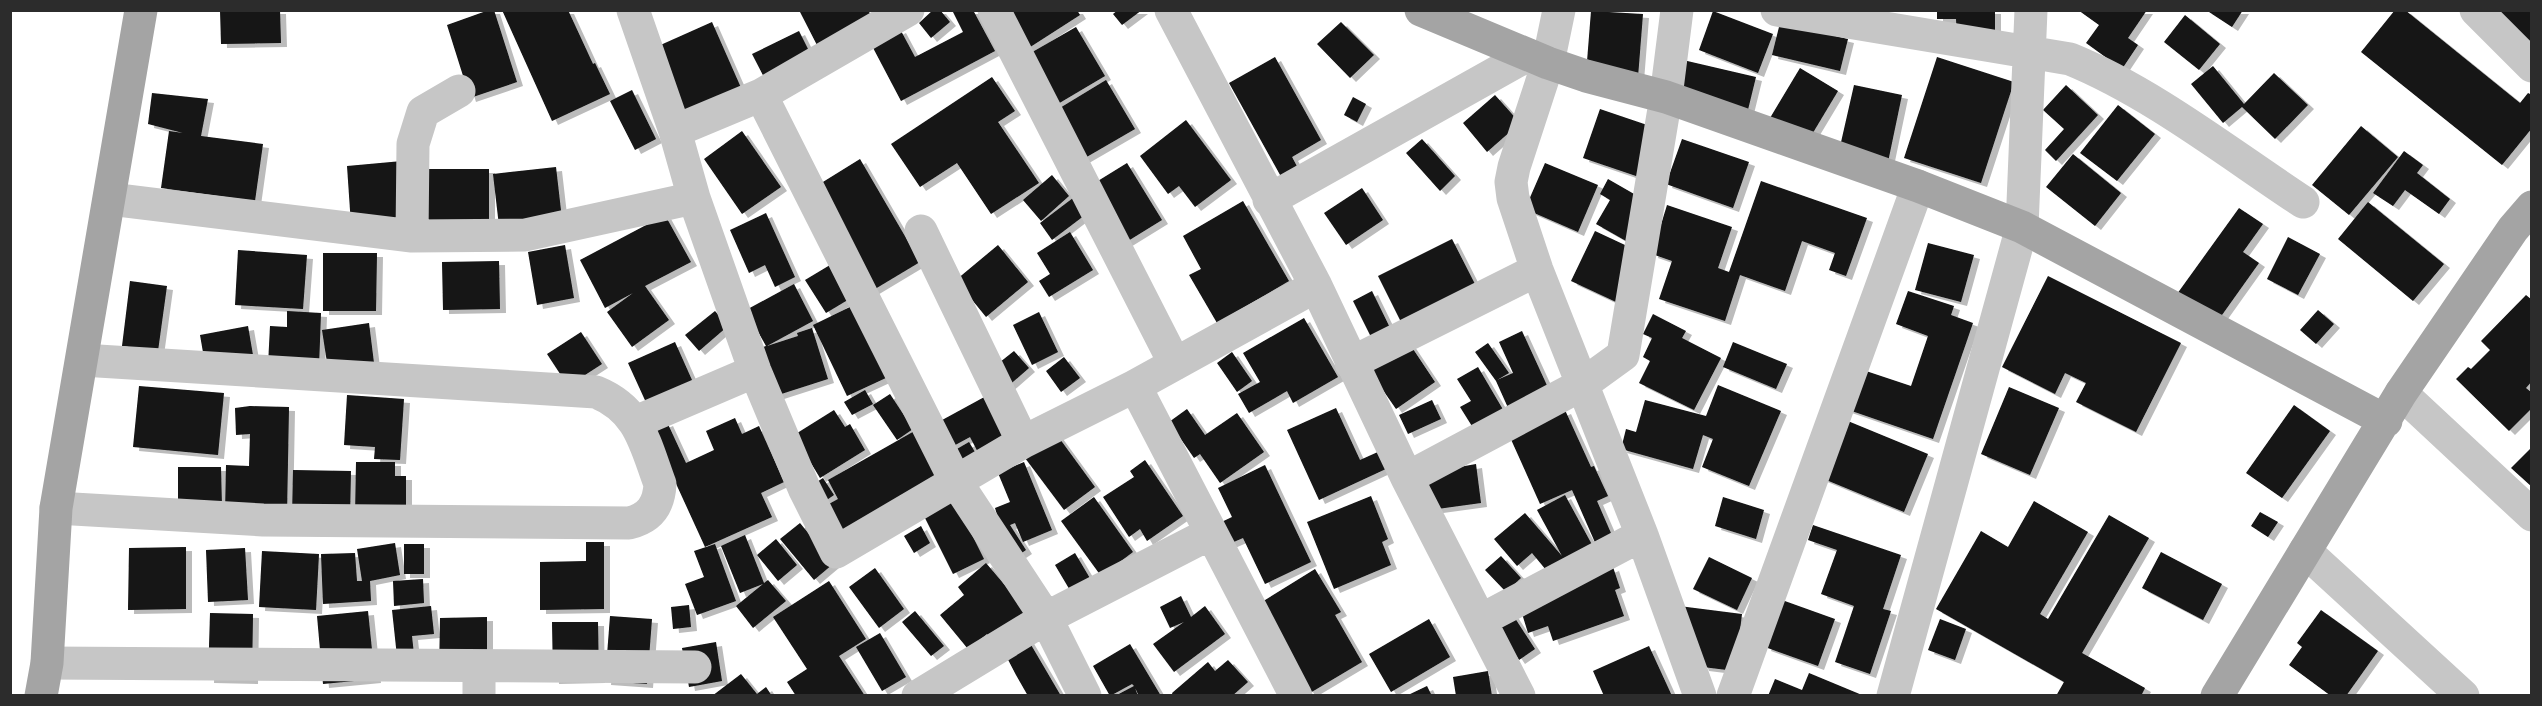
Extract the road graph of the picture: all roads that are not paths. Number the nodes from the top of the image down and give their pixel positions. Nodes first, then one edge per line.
1 (141, 10) edge
2 (633, 10) edge
3 (908, 10) edge
4 (994, 10) edge
5 (1171, 10) edge
6 (1421, 10) edge
7 (1559, 10) edge
8 (1677, 10) edge
9 (1777, 10) edge
10 (2031, 10) edge
11 (2476, 10) edge
12 (1467, 20) edge
13 (2028, 52) junction
14 (1538, 59) junction
15 (2532, 66) edge
16 (459, 91) dead end
17 (761, 95) junction
18 (1666, 97) junction
19 (675, 131) junction
20 (1918, 186) junction
21 (694, 198) junction
22 (110, 199) junction
23 (1269, 200) junction
24 (2303, 202) dead end
25 (2532, 207) edge
26 (2022, 226) junction
27 (921, 231) dead end
28 (412, 236) junction
29 (1537, 270) junction
30 (1316, 286) junction
31 (82, 360) junction
32 (1351, 363) junction
33 (1174, 364) junction
34 (755, 371) junction
35 (1583, 384) junction
36 (1135, 386) junction
37 (2393, 407) junction
38 (636, 422) junction
39 (1023, 442) junction
40 (1407, 478) junction
41 (955, 480) junction
42 (56, 508) junction
43 (2532, 515) edge
44 (1211, 533) junction
45 (1642, 535) junction
46 (2305, 551) junction
47 (1046, 618) junction
48 (1481, 620) junction
49 (47, 663) junction
50 (695, 667) dead end
51 (479, 681) edge
52 (41, 696) edge
53 (918, 696) edge
54 (1086, 696) edge
55 (1296, 696) edge
56 (1519, 696) edge
57 (1700, 696) edge
58 (1733, 696) edge
59 (1893, 696) edge
60 (2217, 696) edge
61 (2463, 696) edge

1 - 22 main road
2 - 19 street
3 - 17 street
4 - 33 street
5 - 23 street
6 - 12 main road
7 - 14 street
8 - 18 street
9 - 13 street
10 - 13 street
11 - 15 street
12 - 14 main road
13 - 24 street
13 - 26 street
14 - 18 main road
14 - 23 street
14 - 29 street
16 - 28 street
17 - 19 street
17 - 41 street
18 - 20 main road
18 - 35 street
19 - 21 street
20 - 26 main road
20 - 58 street
21 - 28 street
21 - 34 street
22 - 28 street
22 - 31 main road
23 - 30 street
25 - 37 main road
26 - 37 main road
26 - 59 street
27 - 39 street
29 - 32 street
29 - 35 street
30 - 32 street
30 - 33 street
31 - 38 street
31 - 42 main road
32 - 40 street
33 - 36 street
34 - 38 street
34 - 41 street
35 - 40 street
35 - 45 street
36 - 39 street
36 - 44 street
37 - 43 street
37 - 46 main road
38 - 42 street
39 - 41 street
40 - 48 street
41 - 47 street
42 - 49 main road
44 - 47 street
44 - 55 street
45 - 48 street
45 - 57 street
46 - 60 main road
46 - 61 street
47 - 53 street
47 - 54 street
48 - 56 street
49 - 51 street
49 - 52 main road
50 - 51 street

